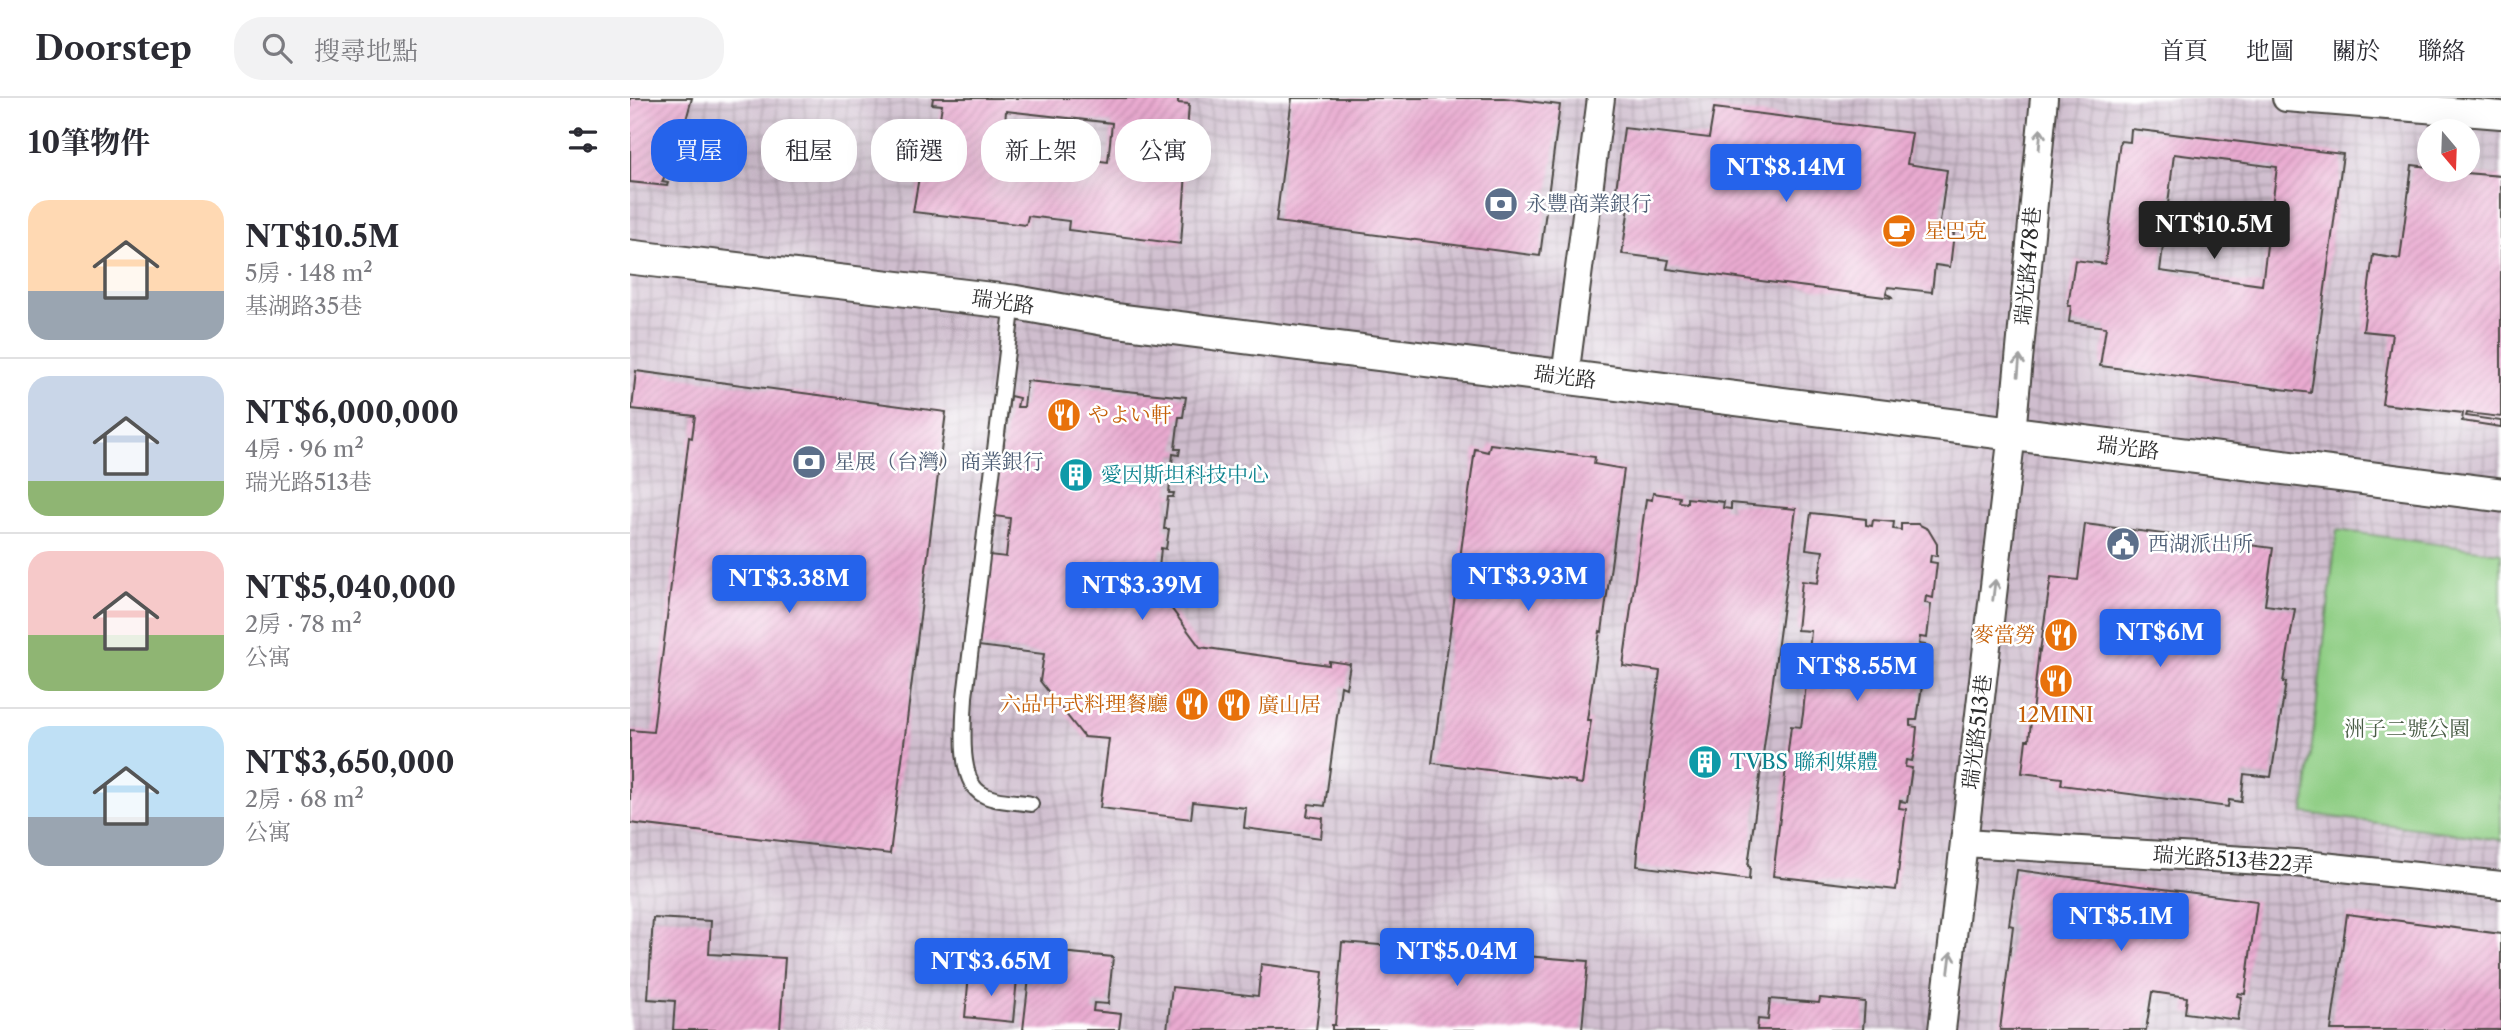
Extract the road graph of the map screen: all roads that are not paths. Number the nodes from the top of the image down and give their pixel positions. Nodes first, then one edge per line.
1 (1601, 98) edge
2 (2044, 98) edge
3 (2286, 98) edge
4 (2501, 115) edge
5 (630, 257) edge
6 (1013, 302) junction
7 (1565, 377) junction
8 (2012, 433) junction
9 (2501, 495) edge
10 (1031, 804) dead end
11 (1964, 843) junction
12 (2501, 885) edge
13 (1942, 1030) edge

1 - 7 street
8 -> 2 street, 瑞光路478巷
3 - 4 street
5 - 6 street, 瑞光路
6 - 7 street, 瑞光路
6 - 10 lane
7 - 8 street, 瑞光路
8 - 9 street, 瑞光路
11 -> 8 street, 瑞光路513巷
11 - 12 street, 瑞光路513巷22弄
13 -> 11 street, 瑞光路513巷

